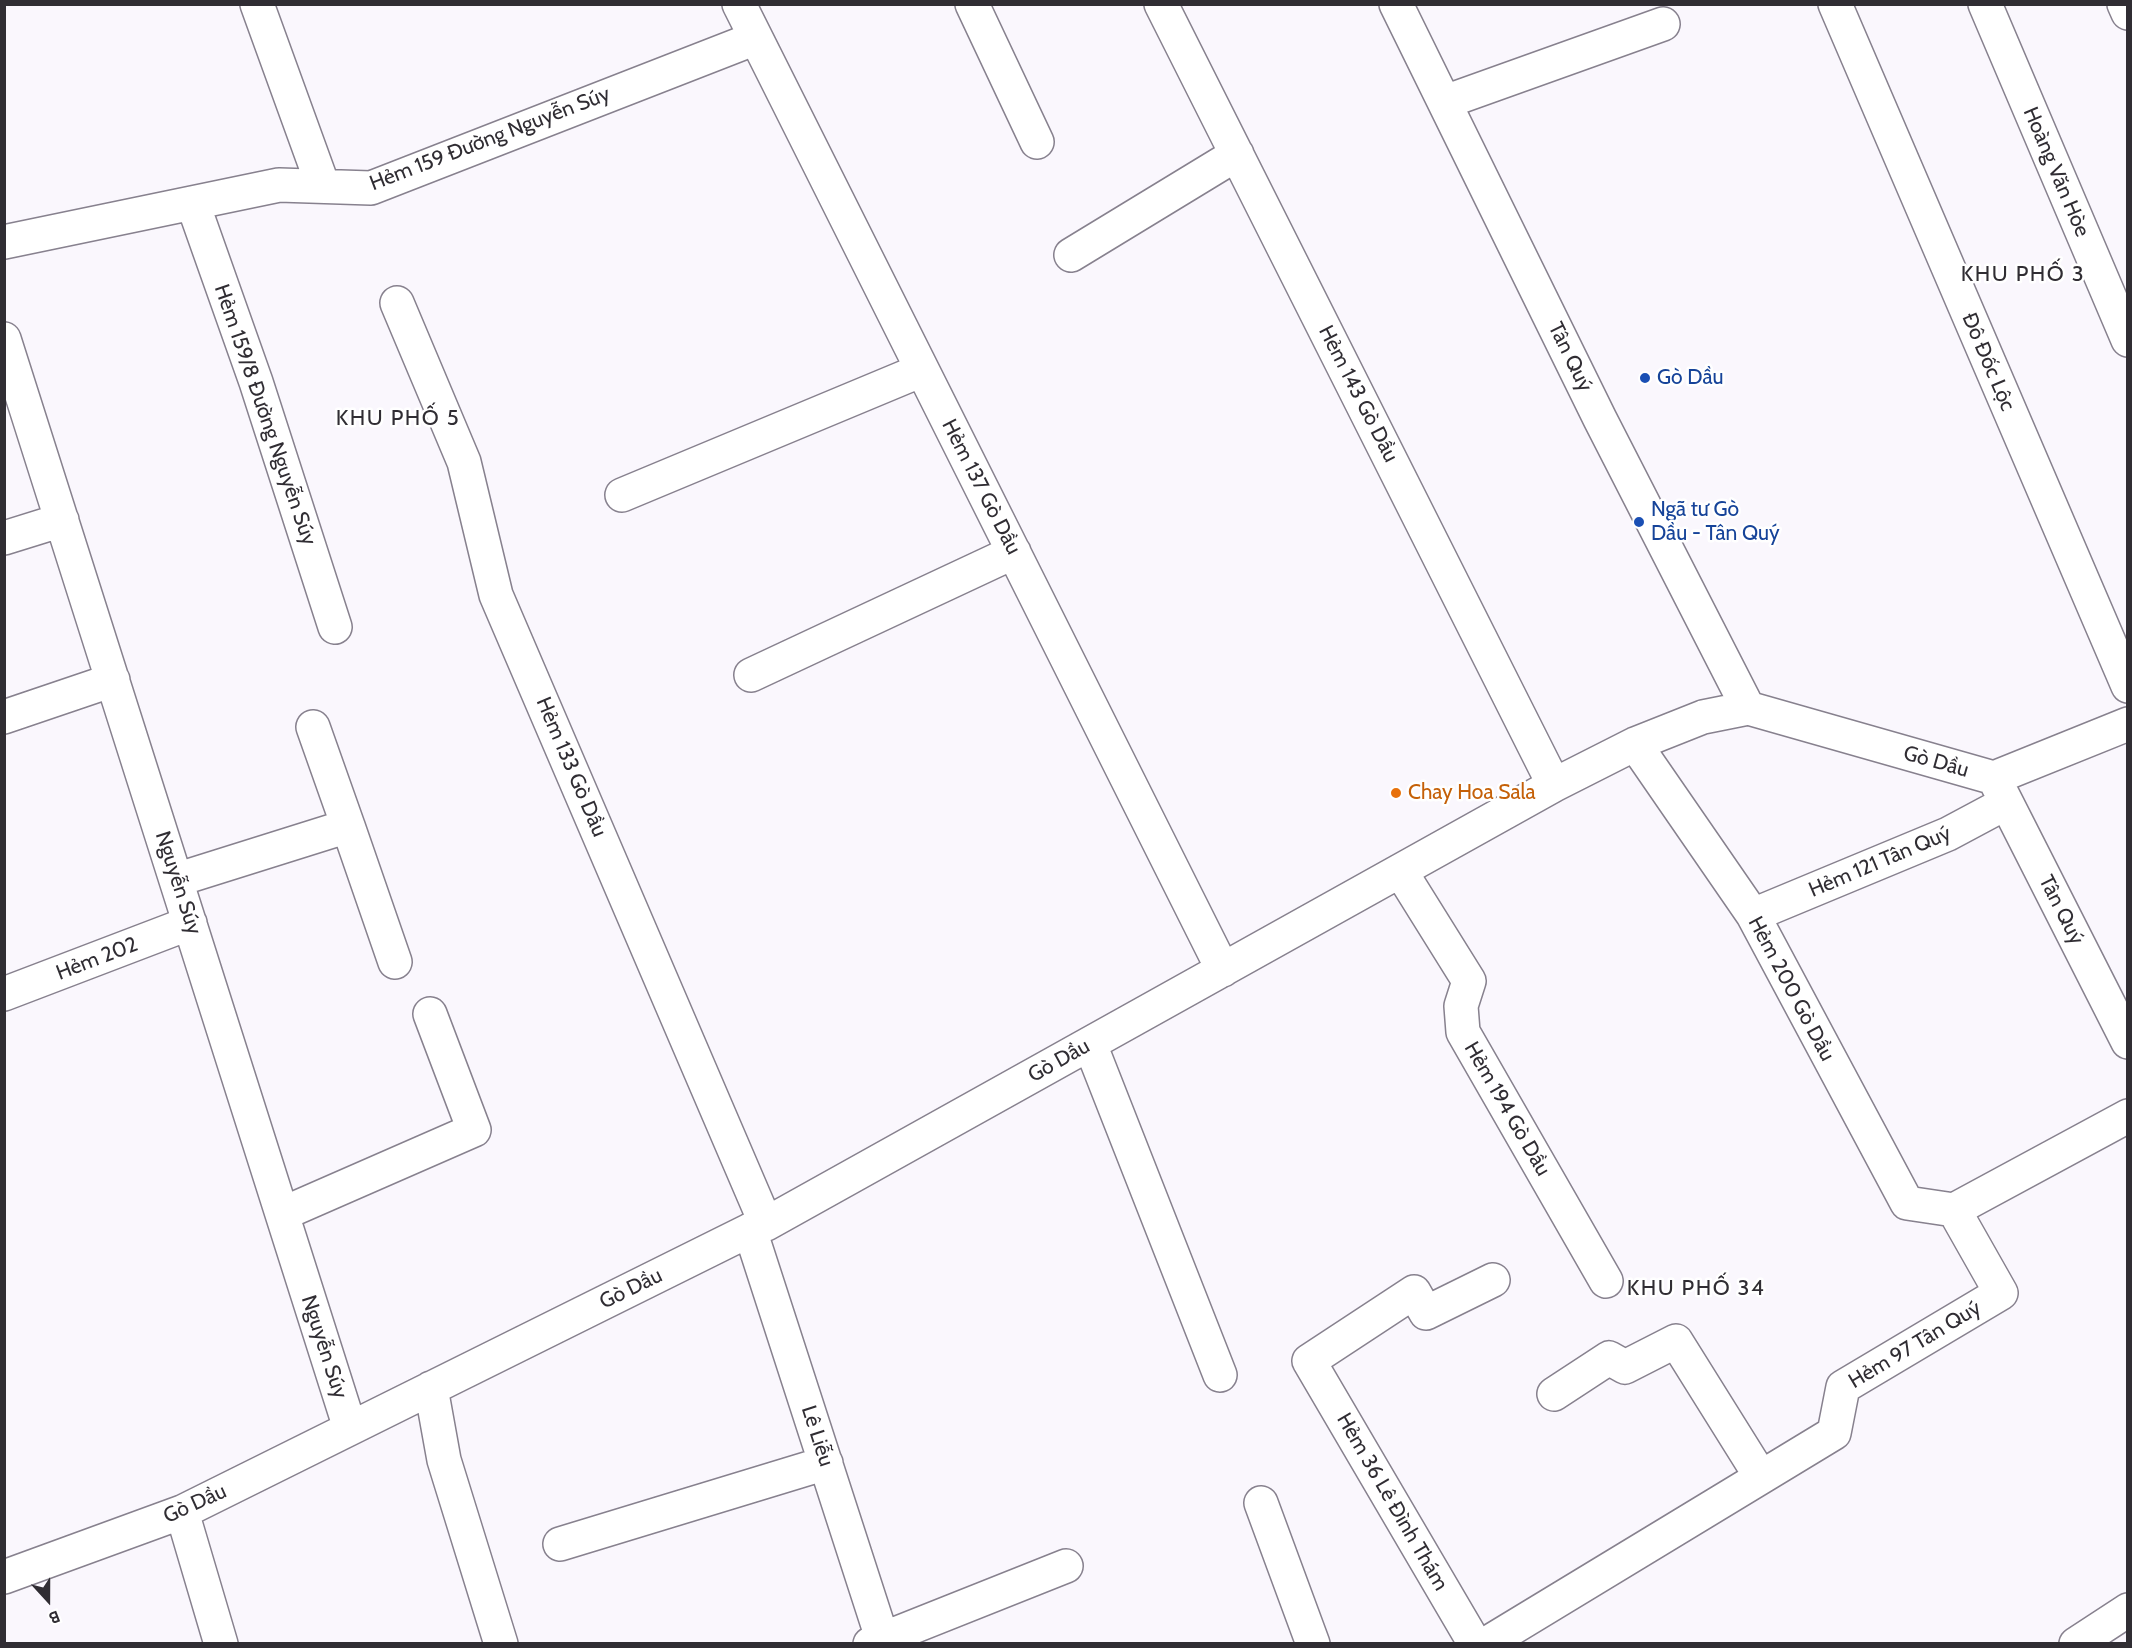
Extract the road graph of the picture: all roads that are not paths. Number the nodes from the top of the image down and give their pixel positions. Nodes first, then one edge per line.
1 (257, 4) edge
2 (739, 4) edge
3 (972, 4) edge
4 (1161, 4) edge
5 (1396, 4) edge
6 (1835, 4) edge
7 (1985, 4) edge
8 (2124, 4) edge
9 (2127, 13) edge
10 (1663, 24) dead end
11 (756, 38) junction
12 (1444, 102) junction
13 (1037, 142) dead end
14 (1238, 154) junction
15 (323, 186) junction
16 (193, 204) junction
17 (4, 242) edge
18 (1071, 255) dead end
19 (397, 303) dead end
20 (4, 339) edge
21 (2127, 340) edge
22 (922, 370) junction
23 (622, 495) dead end
24 (62, 520) junction
25 (4, 538) edge
26 (1014, 552) junction
27 (335, 627) dead end
28 (751, 675) dead end
29 (113, 680) junction
30 (2127, 686) edge
31 (1748, 708) junction
32 (4, 717) edge
33 (2127, 724) edge
34 (313, 728) dead end
35 (1635, 744) junction
36 (1554, 785) junction
37 (2000, 791) junction
38 (348, 826) junction
39 (1401, 872) junction
40 (177, 880) junction
41 (1753, 915) junction
42 (190, 923) junction
43 (395, 962) dead end
44 (1223, 970) junction
45 (4, 994) edge
46 (430, 1014) dead end
47 (2127, 1042) edge
48 (1090, 1044) junction
49 (2127, 1116) edge
50 (1954, 1210) junction
51 (282, 1214) junction
52 (758, 1227) junction
53 (1493, 1280) dead end
54 (1606, 1281) dead end
55 (1220, 1375) dead end
56 (431, 1388) junction
57 (1554, 1394) dead end
58 (350, 1428) junction
59 (826, 1463) junction
60 (1761, 1477) junction
61 (1261, 1503) dead end
62 (182, 1512) junction
63 (560, 1544) dead end
64 (1066, 1566) dead end
65 (4, 1577) edge
66 (2127, 1610) edge
67 (879, 1642) edge
68 (221, 1644) edge
69 (501, 1644) edge
70 (1313, 1644) edge
71 (1475, 1644) edge
72 (1486, 1644) edge
73 (2076, 1644) edge

1 - 15 street
2 - 11 street, Hẻm 137 Gò Dầu
3 - 13 street
4 - 14 street, Hẻm 143 Gò Dầu
5 - 12 street, Tân Quý
6 - 30 street, Đô Đốc Lộc
7 - 21 street, Hoàng Văn Hòe
8 - 9 street
10 - 12 street
11 - 15 street, Hẻm 159 Đường Nguyễn Súy
11 - 22 street, Hẻm 137 Gò Dầu
12 - 31 street, Tân Quý
14 - 18 street
14 - 36 street, Hẻm 143 Gò Dầu
15 - 16 street, Hẻm 159 Đường Nguyễn Súy
16 - 17 street, Hẻm 159 Đường Nguyễn Súy
16 - 27 street, Hẻm 159/8 Đường Nguyễn Súy
19 - 52 street, Hẻm 133 Gò Dầu
20 - 24 street, Nguyễn Súy
22 - 23 street
22 - 26 street, Hẻm 137 Gò Dầu
24 - 25 street
24 - 29 street, Nguyễn Súy
26 - 28 street
26 - 44 street, Hẻm 137 Gò Dầu
29 - 32 street
29 - 40 street, Nguyễn Súy
31 - 35 street, Gò Dầu
31 - 37 street, Gò Dầu
33 - 37 street, Gò Dầu
34 - 38 street
35 - 36 street, Gò Dầu
35 - 41 street, Hẻm 200 Gò Dầu
36 - 39 street, Gò Dầu
37 - 41 street, Hẻm 121 Tân Quý
37 - 47 street, Tân Quý
38 - 40 street
38 - 43 street
39 - 44 street, Gò Dầu
39 - 54 street, Hẻm 194 Gò Dầu
40 - 42 street, Nguyễn Súy
41 - 50 street, Hẻm 200 Gò Dầu
42 - 45 street, Hẻm 202
42 - 51 street, Nguyễn Súy
44 - 48 street, Gò Dầu
46 - 51 street
48 - 52 street, Gò Dầu
48 - 55 street
49 - 50 street
50 - 60 street, Hẻm 97 Tân Quý
51 - 58 street, Nguyễn Súy
52 - 56 street, Gò Dầu
52 - 59 street, Lê Liễu
53 - 71 street, Hẻm 36 Lê Đình Thám
56 - 58 street, Gò Dầu
56 - 69 street
57 - 60 street
58 - 62 street, Gò Dầu
59 - 63 street
59 - 67 street, Lê Liễu
60 - 72 street, Hẻm 97 Tân Quý
61 - 70 street
62 - 65 street, Gò Dầu
62 - 68 street
64 - 67 street
66 - 73 street

